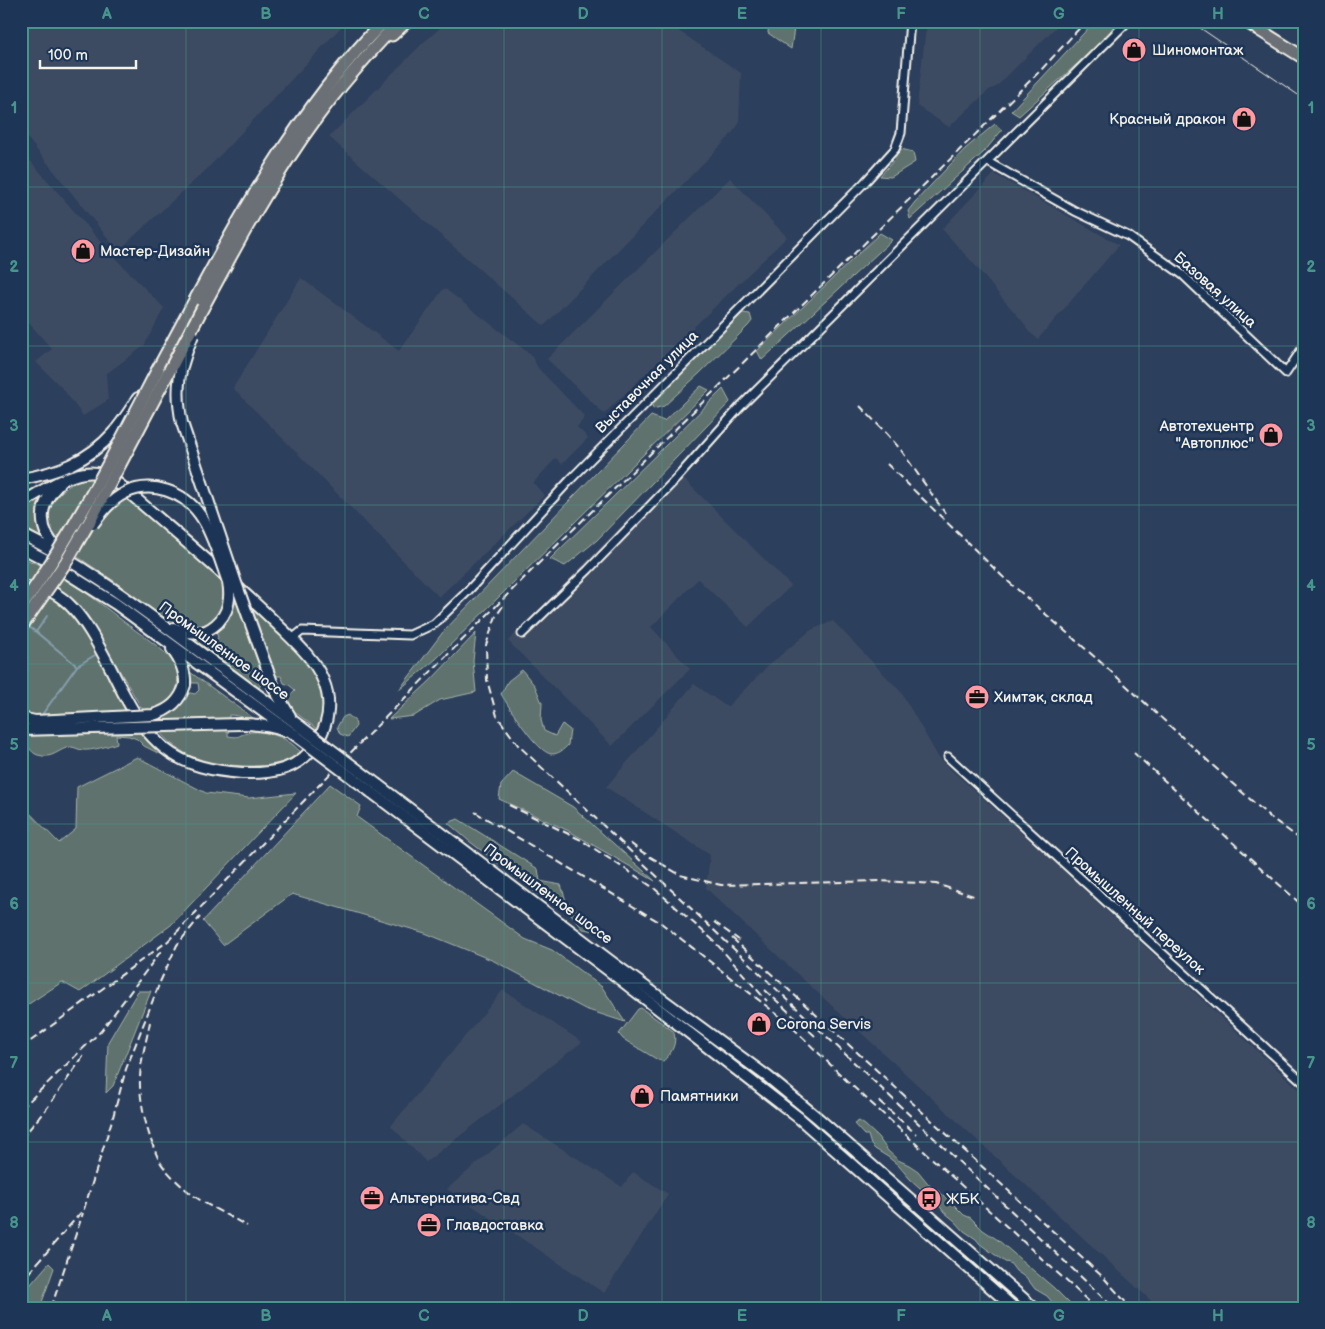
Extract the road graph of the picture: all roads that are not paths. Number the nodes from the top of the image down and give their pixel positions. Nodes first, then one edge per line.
1 (383, 21) edge
2 (399, 21) edge
3 (407, 21) edge
4 (910, 21) edge
5 (1128, 21) edge
6 (1245, 21) edge
7 (1251, 21) edge
8 (1260, 30) junction
9 (1304, 58) edge
10 (362, 61) junction
11 (988, 162) junction
12 (203, 307) junction
13 (1304, 346) edge
14 (158, 369) junction
15 (21, 479) edge
16 (66, 479) junction
17 (21, 503) edge
18 (21, 534) edge
19 (21, 547) edge
20 (21, 553) edge
21 (48, 561) junction
22 (68, 561) junction
23 (21, 588) edge
24 (21, 607) edge
25 (153, 618) junction
26 (21, 627) edge
27 (522, 634) dead end
28 (164, 639) junction
29 (292, 640) junction
30 (21, 718) edge
31 (21, 730) edge
32 (298, 731) junction
33 (948, 758) dead end
34 (375, 788) junction
35 (698, 1024) junction
36 (690, 1034) junction
37 (1304, 1083) edge
38 (968, 1249) junction
39 (959, 1259) junction
40 (1014, 1308) edge
41 (1034, 1308) edge

1 - 14 main road
2 - 10 main road
3 - 10 main road
4 - 29 street, Выставочная улица
5 - 11 street
6 - 8 main road
7 - 8 main road
8 - 9 main road
10 - 12 main road
11 - 13 street, Базовая улица
11 - 27 street
12 - 22 main road, bridge
12 - 32 main road, bridge
14 - 15 main road, bridge
14 - 24 main road, bridge
16 - 17 main road
16 - 22 main road
16 - 29 main road
18 - 22 main road, Промышленное шоссе
19 - 21 main road, Промышленное шоссе
20 - 21 main road
21 - 28 main road, Промышленное шоссе
22 - 25 main road, Промышленное шоссе
22 - 25 main road, bridge
22 - 26 main road, bridge
23 - 29 main road
25 - 32 main road, Промышленное шоссе
28 - 30 main road, bridge
28 - 32 main road, Промышленное шоссе
31 - 32 main road, bridge
32 - 34 main road, Промышленное шоссе, bridge
33 - 37 street, Промышленный переулок
34 - 35 main road, Промышленное шоссе
34 - 36 main road, Промышленное шоссе
35 - 36 main road
35 - 38 main road, Промышленное шоссе
36 - 39 main road, Промышленное шоссе
38 - 39 main road
38 - 41 main road, Промышленное шоссе
39 - 40 main road, Промышленное шоссе

